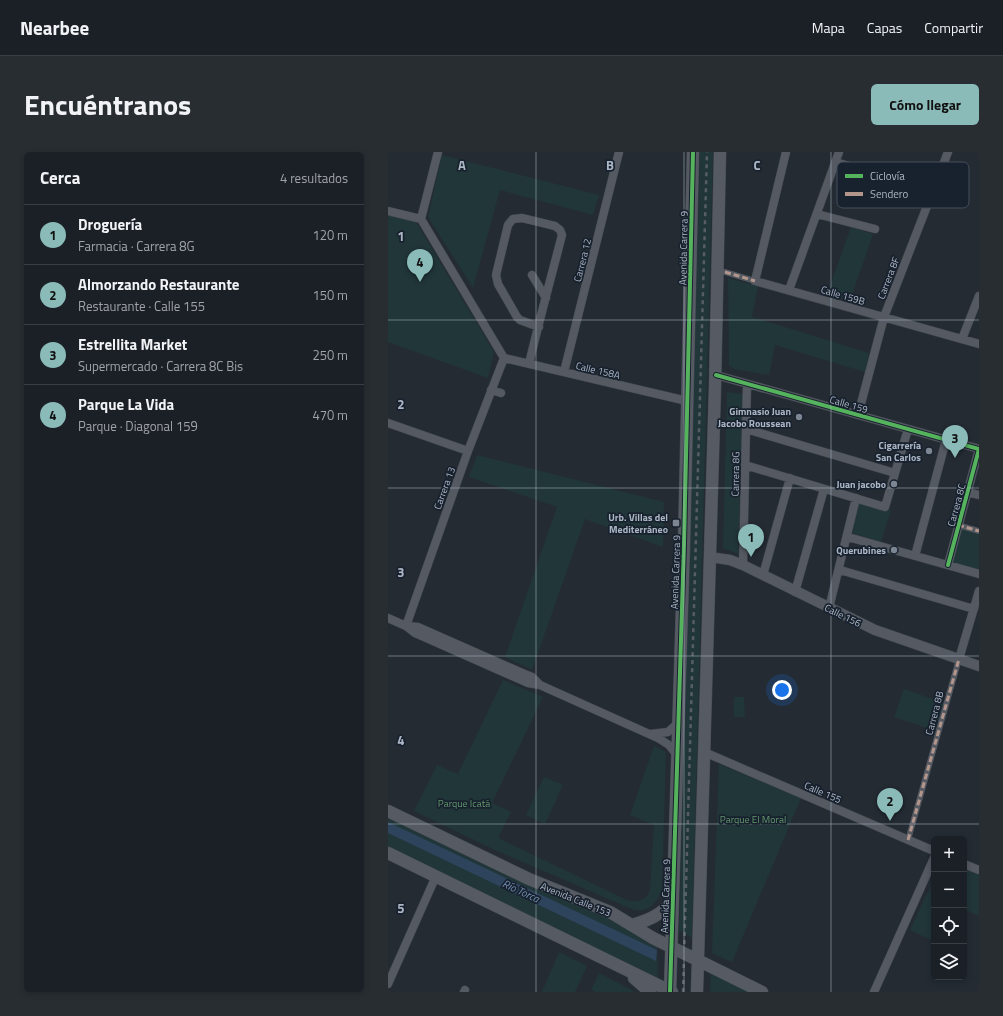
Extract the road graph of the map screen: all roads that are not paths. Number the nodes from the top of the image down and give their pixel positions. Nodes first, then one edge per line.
1 (438, 152) edge
2 (619, 152) edge
3 (693, 152) edge
4 (720, 152) edge
5 (786, 152) edge
6 (839, 152) edge
7 (948, 152) edge
8 (835, 162) joint
9 (944, 162) edge
10 (926, 208) edge
11 (388, 210) edge
12 (817, 214) junction
13 (421, 219) junction
14 (875, 229) dead end
15 (725, 272) dead end
16 (532, 275) dead end
17 (755, 281) junction
18 (789, 290) junction
19 (979, 296) edge
20 (546, 298) junction
21 (884, 317) junction
22 (538, 327) junction
23 (962, 339) junction
24 (979, 344) edge
25 (504, 358) junction
26 (529, 364) junction
27 (564, 372) junction
28 (716, 375) junction
29 (747, 384) junction
30 (491, 390) junction
31 (501, 393) dead end
32 (688, 401) junction
33 (858, 415) junction
34 (388, 423) edge
35 (746, 429) junction
36 (908, 429) junction
37 (946, 440) junction
38 (979, 449) edge
39 (468, 450) junction
40 (746, 465) junction
41 (895, 473) junction
42 (790, 478) junction
43 (824, 488) junction
44 (967, 492) junction
45 (979, 495) edge
46 (856, 498) junction
47 (958, 525) junction
48 (979, 531) edge
49 (848, 537) junction
50 (915, 556) junction
51 (710, 557) junction
52 (743, 565) junction
53 (948, 565) junction
54 (840, 570) junction
55 (979, 574) edge
56 (763, 575) junction
57 (979, 591) edge
58 (795, 592) junction
59 (829, 608) junction
60 (974, 609) junction
61 (388, 618) edge
62 (406, 626) junction
63 (959, 659) junction
64 (979, 666) edge
65 (678, 723) junction
66 (649, 734) junction
67 (704, 752) junction
68 (677, 755) junction
69 (388, 811) edge
70 (908, 840) junction
71 (931, 850) edge
72 (388, 853) edge
73 (931, 865) edge
74 (967, 865) edge
75 (979, 870) edge
76 (436, 876) junction
77 (672, 900) junction
78 (632, 925) junction
79 (671, 950) junction
80 (614, 963) junction
81 (698, 964) junction
82 (388, 984) edge
83 (697, 988) edge
84 (650, 992) edge
85 (671, 992) edge
86 (762, 992) edge
87 (874, 992) edge

1 - 13 street
2 - 27 street, Carrera 12
3 - 32 main road, Avenida Carrera 9
4 - 28 main road
5 - 17 street
6 - 8 street
7 - 9 street, Carrera 8F
8 - 12 street
10 - 21 street, Carrera 8F
11 - 13 street
12 - 14 street
12 - 18 street
13 - 25 street
15 - 17 street, Calle 159B
16 - 20 street
17 - 18 street, Calle 159B
18 - 21 street, Calle 159B
19 - 23 street
20 - 22 street
20 - 22 street
21 - 23 street, Calle 159B
21 - 33 street, Carrera 8F
22 - 26 street
23 - 24 street, Calle 159B
25 - 26 street, Calle 158A
25 - 30 street, Carrera 13
26 - 27 street, Calle 158A
27 - 32 street, Calle 158A
28 - 29 street, Calle 159
28 - 51 main road
29 - 33 street, Calle 159
29 - 35 street, Carrera 8G
30 - 31 street
30 - 39 street, Carrera 13
32 - 65 main road, Avenida Carrera 9
33 - 36 street, Calle 159
34 - 39 street
35 - 40 street, Carrera 8G
35 - 41 street
36 - 37 street, Calle 159
36 - 41 street
37 - 38 street, Calle 159
37 - 50 street
38 - 44 street, Carrera 8C
39 - 62 street, Carrera 13
40 - 42 street
40 - 52 street, Carrera 8G
41 - 46 street
42 - 43 street
42 - 56 street
43 - 46 street
43 - 58 street
44 - 45 street
44 - 47 street, Carrera 8C
46 - 49 street
47 - 48 street
47 - 53 street, Carrera 8C
49 - 50 street
49 - 54 street
50 - 53 street
51 - 52 street, Calle 156
51 - 67 main road
52 - 56 street, Calle 156
53 - 55 street
54 - 59 street
54 - 60 street
56 - 58 street, Calle 156
57 - 60 street, Carrera 8B
58 - 59 street, Calle 156
59 - 63 street, Calle 156
60 - 63 street, Carrera 8B
61 - 62 street
62 - 66 street
63 - 64 street, Calle 156
63 - 70 street, Carrera 8B
65 - 66 street
65 - 68 main road, Avenida Carrera 9
66 - 68 street
67 - 70 street, Calle 155
67 - 81 main road
68 - 77 main road, Avenida Carrera 9
69 - 78 main road, Avenida Calle 153
70 - 71 street, Calle 155
72 - 76 main road
73 - 87 street
74 - 75 street
76 - 80 main road
76 - 82 street
77 - 78 main road
77 - 79 main road, Avenida Carrera 9
78 - 79 main road, Avenida Calle 153
79 - 81 main road, Avenida Calle 153
79 - 85 main road, Avenida Carrera 9
80 - 84 main road
80 - 85 main road
81 - 83 main road
81 - 86 main road, Avenida Calle 153

